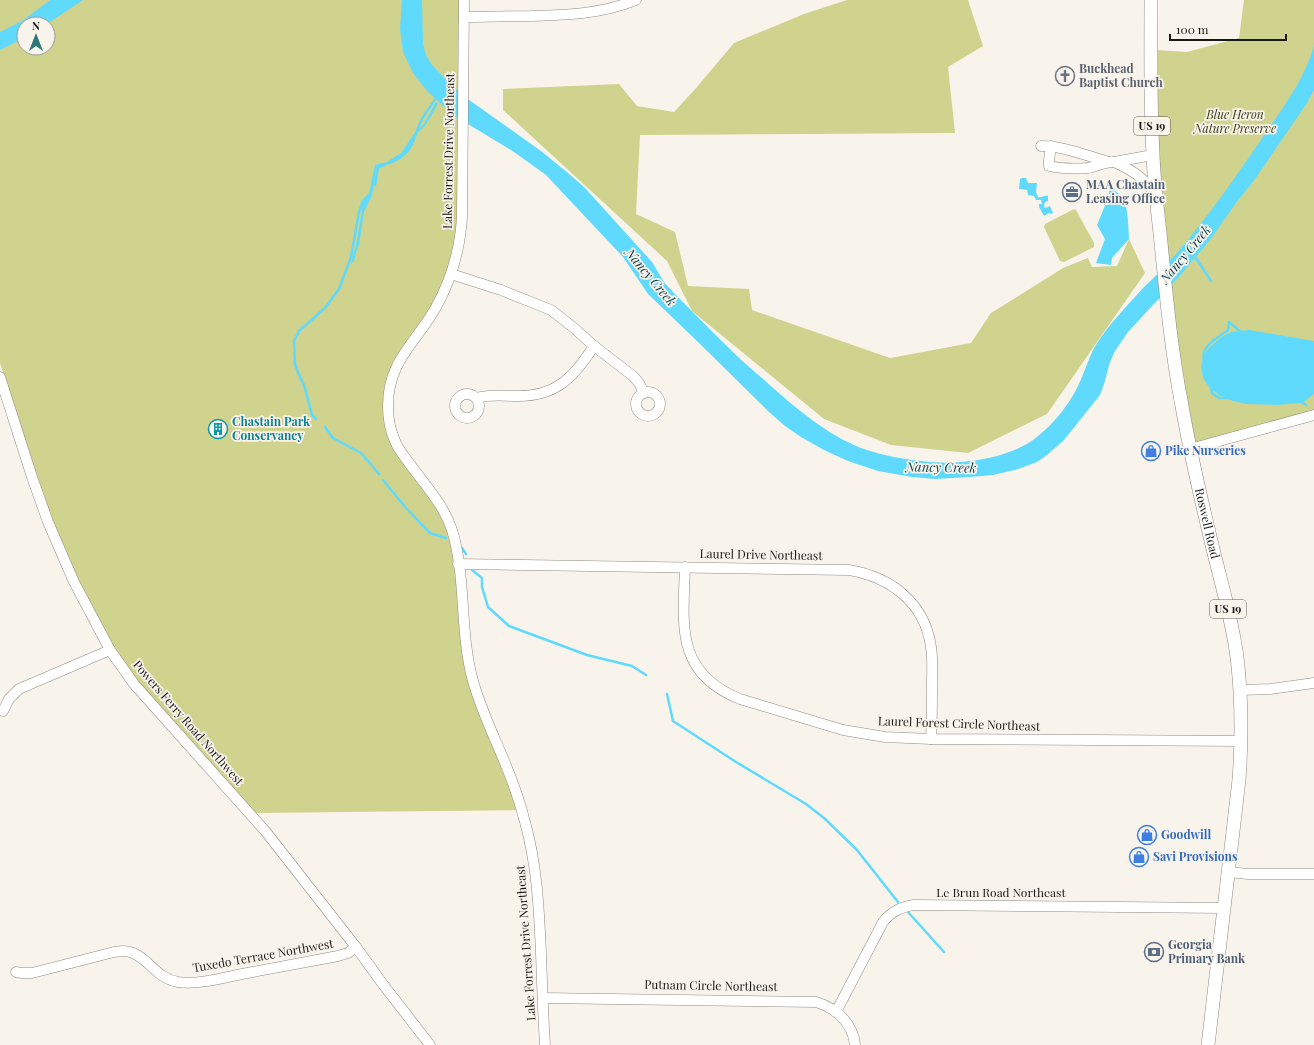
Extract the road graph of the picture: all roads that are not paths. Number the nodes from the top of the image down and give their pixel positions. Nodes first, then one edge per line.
1 (464, 0) edge
2 (636, 0) edge
3 (1151, 0) edge
4 (464, 18) junction
5 (1153, 155) junction
6 (1111, 162) junction
7 (1156, 196) junction
8 (451, 274) junction
9 (594, 346) junction
10 (0, 377) edge
11 (644, 393) dead end
12 (476, 398) dead end
13 (1314, 415) edge
14 (1190, 449) junction
15 (458, 564) junction
16 (685, 567) junction
17 (110, 650) junction
18 (1314, 684) edge
19 (1241, 690) junction
20 (3, 711) dead end
21 (932, 739) junction
22 (1242, 741) junction
23 (1229, 872) junction
24 (1314, 874) edge
25 (1224, 908) junction
26 (356, 947) junction
27 (16, 972) dead end
28 (543, 998) junction
29 (836, 1012) junction
30 (430, 1045) edge
31 (545, 1045) edge
32 (855, 1045) edge
33 (1208, 1045) edge

1 - 4 street, Lake Forrest Drive Northeast
2 - 4 street
3 - 5 main road, Roswell Road / US 19
4 - 8 street, Lake Forrest Drive Northeast
5 - 6 street
5 - 7 main road, Roswell Road / US 19
6 - 6 street
6 - 7 street
7 - 14 main road, Roswell Road / US 19
8 - 9 street
8 - 15 street, Lake Forrest Drive Northeast
9 - 11 street
9 - 12 street
10 - 17 street, Powers Ferry Road Northwest
13 - 14 street
14 - 19 main road, Roswell Road / US 19
15 - 16 street, Laurel Drive Northeast
15 - 28 street, Lake Forrest Drive Northeast
16 - 21 street, Laurel Forest Circle Northeast
16 - 21 street, Laurel Drive Northeast
17 - 20 street
17 - 26 street, Powers Ferry Road Northwest
18 - 19 street
19 - 22 main road, Roswell Road / US 19
21 - 22 street, Laurel Forest Circle Northeast
22 - 23 main road, Roswell Road / US 19
23 - 24 street
23 - 25 main road, Roswell Road / US 19
25 - 29 street, Le Brun Road Northeast
25 - 33 main road, Roswell Road / US 19
26 - 27 street, Tuxedo Terrace Northwest
26 - 30 street, Powers Ferry Road Northwest
28 - 29 street, Putnam Circle Northeast
28 - 31 street, Lake Forrest Drive Northeast
29 - 32 street, Putnam Circle Northeast

